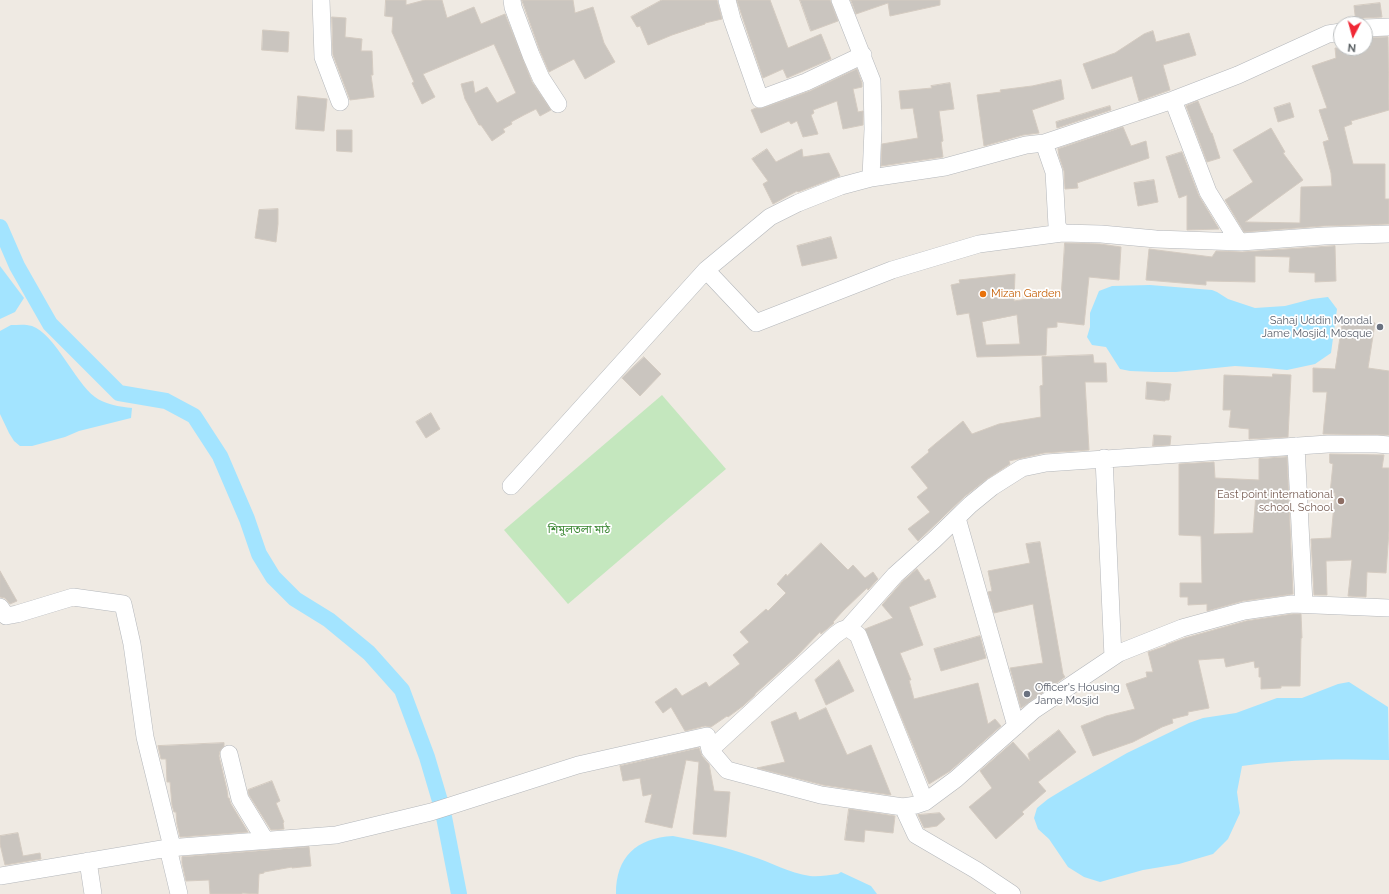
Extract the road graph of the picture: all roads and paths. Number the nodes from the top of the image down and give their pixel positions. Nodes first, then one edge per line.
1 (321, 0) edge
2 (512, 0) edge
3 (727, 0) edge
4 (840, 0) edge
5 (1389, 27) edge
6 (1373, 28) edge
7 (1333, 33) edge
8 (863, 55) junction
9 (1173, 100) junction
10 (340, 102) dead end
11 (558, 104) dead end
12 (1044, 143) junction
13 (871, 178) junction
14 (1062, 233) junction
15 (1389, 234) edge
16 (1239, 242) junction
17 (706, 270) junction
18 (1389, 445) edge
19 (1296, 446) junction
20 (1104, 458) junction
21 (511, 486) dead end
22 (957, 518) junction
23 (1304, 604) junction
24 (0, 607) edge
25 (1389, 608) edge
26 (848, 628) junction
27 (1114, 657) junction
28 (1016, 726) junction
29 (710, 750) junction
30 (229, 754) dead end
31 (925, 802) junction
32 (903, 807) junction
33 (265, 840) junction
34 (170, 848) junction
35 (88, 861) junction
36 (0, 876) edge
37 (93, 894) edge
38 (179, 894) edge
39 (1012, 894) edge

1 - 10 street
2 - 11 street
3 - 8 street
4 - 8 street
5 - 6 street
7 - 9 street
8 - 13 street
9 - 12 street
9 - 16 street
12 - 13 street
12 - 14 street
13 - 17 street
14 - 16 street
14 - 17 street
15 - 16 street
17 - 21 street
18 - 19 street
19 - 20 street
19 - 23 street
20 - 22 street
20 - 27 street
22 - 26 street
22 - 28 street
23 - 25 street
23 - 27 street
24 - 34 street
26 - 29 street
26 - 31 street
27 - 28 street
28 - 31 street
29 - 32 street
29 - 33 street
30 - 33 street
31 - 32 street
32 - 39 street
33 - 34 street
34 - 35 street
34 - 38 street
35 - 36 street
35 - 37 street

